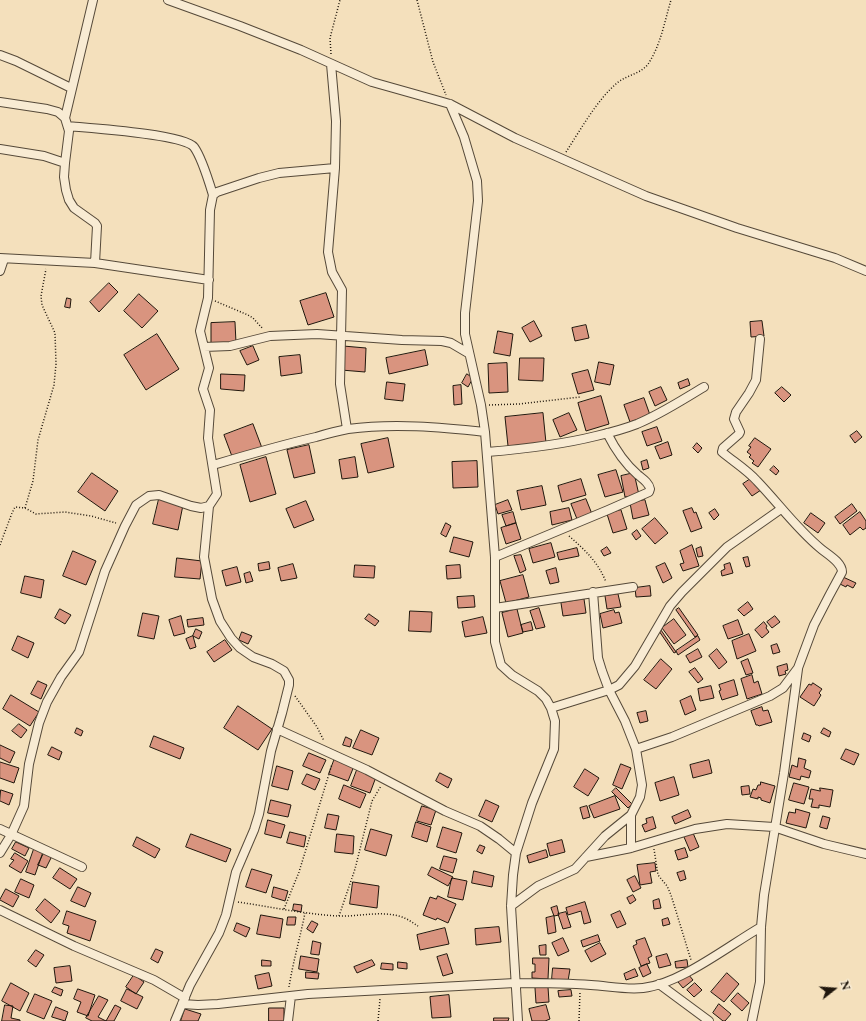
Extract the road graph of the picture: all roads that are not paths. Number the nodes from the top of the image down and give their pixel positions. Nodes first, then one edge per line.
1 (93, 0) edge
2 (168, 0) edge
3 (0, 55) edge
4 (331, 64) junction
5 (71, 88) junction
6 (0, 102) edge
7 (450, 104) junction
8 (65, 118) junction
9 (68, 126) junction
10 (0, 149) edge
11 (64, 163) junction
12 (335, 168) junction
13 (213, 195) junction
14 (2, 258) edge
15 (95, 263) junction
16 (0, 271) edge
17 (866, 271) edge
18 (209, 280) junction
19 (341, 336) junction
20 (760, 339) dead end
21 (204, 347) junction
22 (468, 353) junction
23 (704, 387) dead end
24 (347, 429) junction
25 (485, 432) junction
26 (607, 433) junction
27 (487, 452) junction
28 (213, 465) junction
29 (210, 506) junction
30 (781, 509) junction
31 (495, 557) junction
32 (632, 587) dead end
33 (593, 592) junction
34 (495, 608) junction
35 (798, 668) junction
36 (609, 690) junction
37 (551, 708) junction
38 (277, 729) junction
39 (636, 750) junction
40 (631, 815) junction
41 (774, 826) junction
42 (0, 829) edge
43 (11, 835) junction
44 (631, 848) junction
45 (0, 853) edge
46 (516, 853) junction
47 (866, 854) edge
48 (586, 857) junction
49 (82, 867) dead end
50 (511, 906) junction
51 (0, 910) edge
52 (761, 927) junction
53 (515, 983) junction
54 (659, 984) junction
55 (289, 997) junction
56 (183, 1001) junction
57 (175, 1021) edge
58 (288, 1021) edge
59 (518, 1021) edge
60 (709, 1021) edge
61 (752, 1021) edge

1 - 5 street
2 - 4 street
3 - 5 street
4 - 7 street
4 - 12 street
5 - 8 street
6 - 8 street
7 - 17 street
7 - 22 street
8 - 9 street
9 - 11 street
9 - 13 street
10 - 11 street
11 - 15 street
12 - 13 street
12 - 19 street
13 - 18 street
14 - 15 street
14 - 16 street
15 - 18 street
18 - 21 street
19 - 21 street
19 - 22 street
19 - 24 street
20 - 30 street
21 - 28 street
22 - 25 street
23 - 26 street
24 - 25 street
24 - 28 street
25 - 27 street
26 - 27 street
26 - 31 street
27 - 31 street
28 - 29 street
29 - 38 street
29 - 43 street
30 - 35 street
30 - 36 street
31 - 34 street
32 - 33 street
33 - 34 street
33 - 36 street
34 - 37 street
35 - 39 street
35 - 41 street
36 - 37 street
36 - 39 street
37 - 46 street
38 - 46 street
38 - 56 street
39 - 40 street
40 - 44 street
40 - 48 street
41 - 44 street
41 - 47 street
41 - 52 street
42 - 43 street
43 - 45 street
43 - 49 street
44 - 48 street
46 - 50 street
48 - 50 street
50 - 53 street
51 - 56 street
52 - 54 street
52 - 61 street
53 - 54 street
53 - 55 street
53 - 59 street
54 - 60 street
55 - 56 street
55 - 58 street
56 - 57 street

